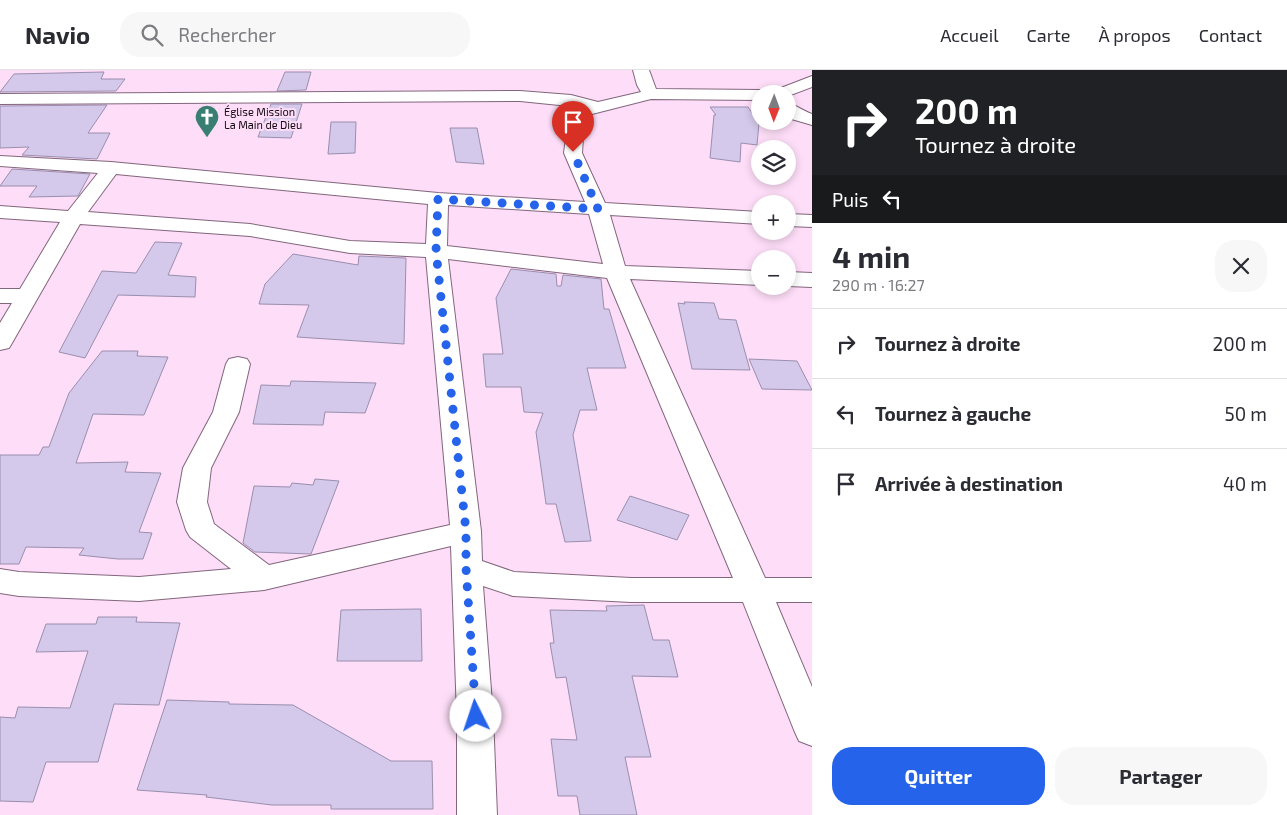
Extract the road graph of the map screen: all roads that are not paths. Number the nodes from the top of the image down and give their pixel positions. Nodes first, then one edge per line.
1 (641, 70) edge
2 (812, 81) edge
3 (796, 88) edge
4 (651, 94) junction
5 (751, 96) edge
6 (0, 99) edge
7 (597, 107) junction
8 (796, 115) edge
9 (812, 120) edge
10 (0, 161) edge
11 (111, 168) junction
12 (438, 199) junction
13 (598, 209) junction
14 (0, 212) edge
15 (73, 218) junction
16 (751, 218) edge
17 (796, 220) edge
18 (812, 221) edge
19 (436, 251) junction
20 (616, 272) junction
21 (751, 278) edge
22 (796, 279) edge
23 (812, 280) edge
24 (0, 296) edge
25 (28, 296) junction
26 (0, 343) edge
27 (238, 364) dead end
28 (466, 531) junction
29 (466, 568) junction
30 (264, 578) junction
31 (0, 581) edge
32 (754, 589) junction
33 (812, 590) edge
34 (812, 730) edge
35 (477, 815) edge

1 - 4 street
2 - 3 street
4 - 5 street
4 - 7 street
6 - 7 street
7 - 13 street
8 - 9 street
10 - 11 street
11 - 12 street
11 - 15 street
12 - 13 street
12 - 19 street
13 - 16 street
13 - 20 street
14 - 15 street
15 - 19 street
15 - 25 street
17 - 18 street
19 - 20 street
19 - 28 street
20 - 21 street
20 - 32 street
22 - 23 street
24 - 25 street
25 - 26 street
27 - 30 street
28 - 29 street
28 - 30 street
29 - 32 street
29 - 35 street
30 - 31 street
32 - 33 street
32 - 34 street

